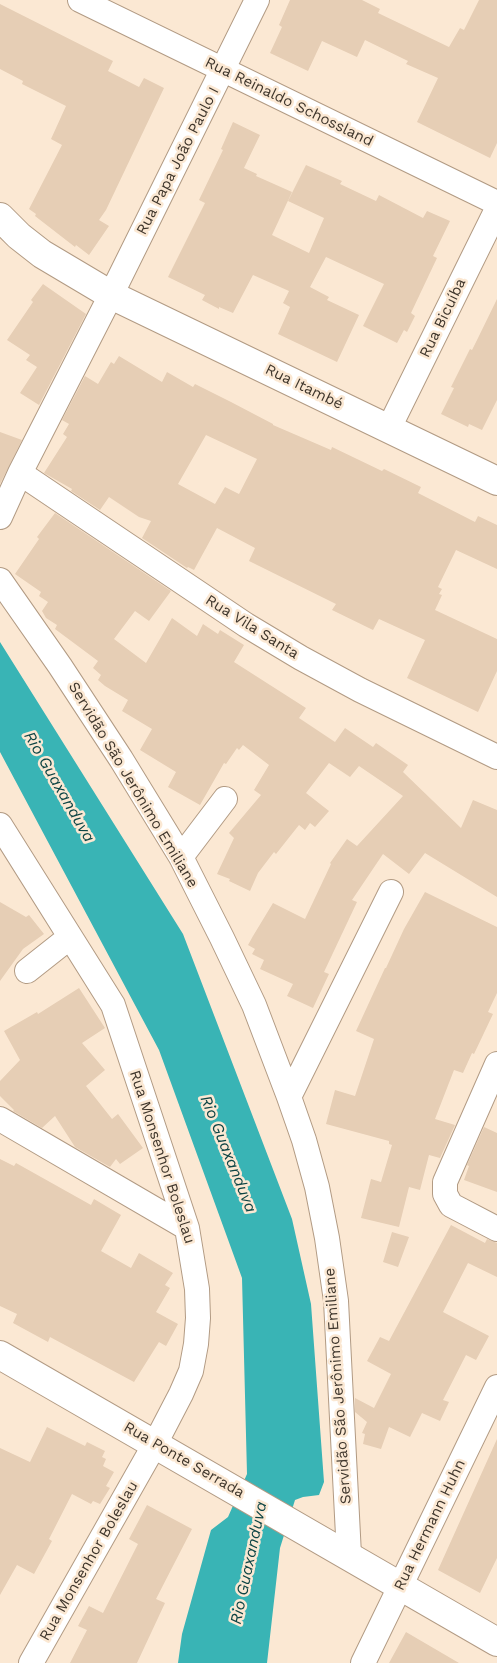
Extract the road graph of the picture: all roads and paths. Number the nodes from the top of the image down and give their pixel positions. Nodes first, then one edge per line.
1 (80, 0) edge
2 (257, 0) edge
3 (224, 70) junction
4 (497, 204) edge
5 (497, 208) edge
6 (0, 217) edge
7 (111, 295) junction
8 (389, 428) junction
9 (20, 473) junction
10 (497, 481) edge
11 (0, 517) edge
12 (0, 580) edge
13 (497, 757) edge
14 (225, 799) dead end
15 (0, 825) edge
16 (181, 858) junction
17 (391, 892) dead end
18 (70, 937) junction
19 (26, 971) dead end
20 (497, 1064) edge
21 (289, 1097) junction
22 (0, 1119) edge
23 (187, 1228) junction
24 (497, 1229) edge
25 (0, 1355) edge
26 (497, 1387) edge
27 (155, 1444) junction
28 (349, 1555) junction
29 (401, 1586) junction
30 (497, 1642) edge
31 (31, 1663) edge
32 (363, 1663) edge

1 - 3 street, Rua Reinaldo Schossland
2 - 3 street, Rua Papa João Paulo I
3 - 4 street, Rua Reinaldo Schossland
3 - 7 street, Rua Papa João Paulo I
5 - 8 street, Rua Bicuíba
6 - 7 street, Rua Itambé
7 - 8 street, Rua Itambé
7 - 9 street
8 - 10 street, Rua Itambé
9 - 11 street
9 - 13 street, Rua Vila Santa
12 - 16 street, Servidão São Jerônimo Emiliane
14 - 16 street
15 - 18 street, Rua Monsenhor Boleslau
16 - 21 street, Servidão São Jerônimo Emiliane
17 - 21 street
18 - 19 street
18 - 23 street, Rua Monsenhor Boleslau
20 - 24 street
21 - 28 street, Servidão São Jerônimo Emiliane
22 - 23 street
23 - 27 street, Rua Monsenhor Boleslau
25 - 27 street, Rua Ponte Serrada
26 - 29 street, Rua Hermann Huhn
27 - 28 street, Rua Ponte Serrada
27 - 31 street, Rua Monsenhor Boleslau
28 - 29 street, Rua Ponte Serrada
29 - 30 street, Rua Ponte Serrada
29 - 32 street, Rua Hermann Huhn

